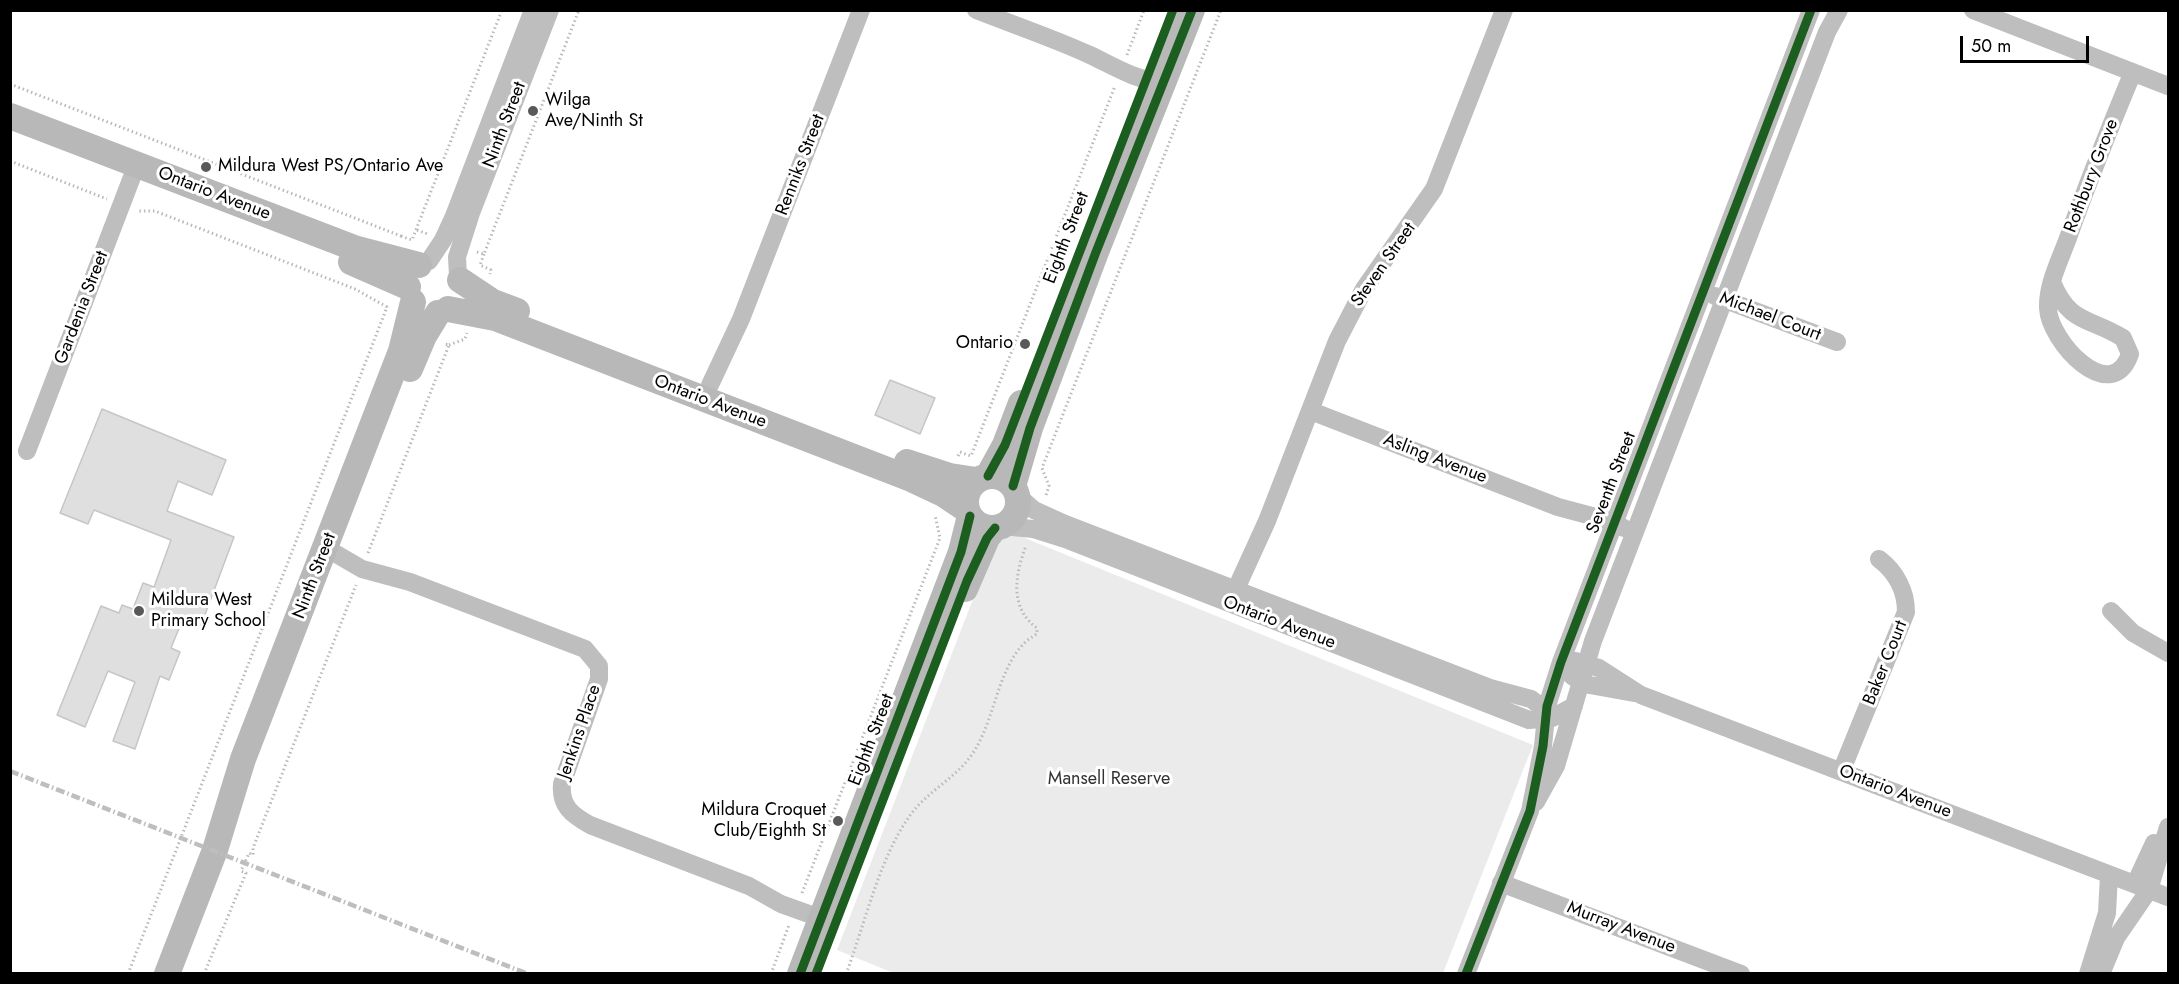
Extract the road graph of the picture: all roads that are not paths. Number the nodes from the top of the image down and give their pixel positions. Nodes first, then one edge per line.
1 (550, 10) edge
2 (861, 10) edge
3 (976, 10) edge
4 (1173, 10) edge
5 (1192, 10) edge
6 (1504, 10) edge
7 (1811, 10) edge
8 (1839, 10) edge
9 (1973, 10) edge
10 (526, 13) edge
11 (2133, 72) junction
12 (1153, 78) junction
13 (2169, 86) edge
14 (10, 116) edge
15 (10, 130) edge
16 (134, 171) junction
17 (459, 278) junction
18 (417, 279) junction
19 (2052, 282) junction
20 (1704, 292) junction
21 (1724, 299) junction
22 (443, 311) junction
23 (415, 333) junction
24 (1837, 342) dead end
25 (715, 388) junction
26 (1311, 411) junction
27 (27, 451) dead end
28 (982, 478) junction
29 (946, 485) junction
30 (1015, 491) junction
31 (968, 513) junction
32 (1036, 521) junction
33 (998, 527) junction
34 (1612, 529) junction
35 (1633, 537) junction
36 (335, 552) junction
37 (1879, 559) dead end
38 (1239, 596) junction
39 (2111, 611) dead end
40 (2169, 653) edge
41 (1560, 662) junction
42 (1586, 663) junction
43 (1581, 682) junction
44 (1641, 695) junction
45 (1574, 706) junction
46 (1549, 715) junction
47 (1566, 736) junction
48 (1841, 772) junction
49 (1530, 811) junction
50 (2169, 814) edge
51 (2169, 827) edge
52 (2109, 875) junction
53 (1501, 883) junction
54 (2142, 887) junction
55 (2169, 897) edge
56 (822, 914) junction
57 (167, 974) edge
58 (800, 974) edge
59 (816, 974) edge
60 (1466, 974) edge
61 (1740, 974) edge
62 (2088, 974) edge
63 (2101, 974) edge

1 - 17 street, Ninth Street
2 - 25 street, Renniks Street
3 - 12 street
4 - 12 street, Eighth Street
5 - 12 street, Eighth Street
6 - 26 street, Steven Street
7 - 20 street, Seventh Street
8 - 21 street, Seventh Street
9 - 11 street
10 - 18 street, Ninth Street
11 - 13 street
11 - 19 street, Rothbury Grove
12 - 28 street, Eighth Street
12 - 30 street, Eighth Street
14 - 16 street, Ontario Avenue
15 - 16 street, Ontario Avenue
16 - 18 street, Ontario Avenue
16 - 27 street, Gardenia Street
17 - 18 street
17 - 22 street
17 - 25 street, Ontario Avenue
18 - 22 street
18 - 23 street, Ninth Street
19 - 19 street, Rothbury Grove
20 - 21 street, Michael Court
20 - 34 street, Seventh Street
21 - 24 street, Michael Court
21 - 35 street, Seventh Street
22 - 23 street, Ninth Street
22 - 29 street, Ontario Avenue
23 - 36 street, Ninth Street
25 - 29 street, Ontario Avenue
26 - 34 street, Asling Avenue
26 - 38 street, Steven Street
28 - 29 street, Ontario Avenue
28 - 30 street
28 - 31 street
29 - 31 street, Ontario Avenue
30 - 32 street, Ontario Avenue
30 - 33 street
31 - 33 street
31 - 56 street, Eighth Street
32 - 33 street, Ontario Avenue
32 - 38 street, Ontario Avenue
33 - 59 street, Eighth Street
34 - 35 street, Asling Avenue
34 - 41 street, Seventh Street
35 - 42 street, Seventh Street
36 - 56 street, Jenkins Place
36 - 57 street, Ninth Street
37 - 48 street, Baker Court
38 - 46 street, Ontario Avenue
39 - 40 street
41 - 42 street, Ontario Avenue
41 - 43 street
41 - 46 street, Seventh Street
42 - 43 street, Seventh Street
42 - 44 street, Ontario Avenue
43 - 44 street, Ontario Avenue
43 - 45 street, Seventh Street
44 - 48 street, Ontario Avenue
45 - 46 street
45 - 47 street, Seventh Street
46 - 47 street
46 - 49 street, Seventh Street
47 - 49 street, Seventh Street
48 - 52 street, Ontario Avenue
49 - 53 street, Seventh Street
50 - 54 street
51 - 54 street
52 - 54 street, Ontario Avenue
52 - 62 street
53 - 60 street, Seventh Street
53 - 61 street, Murray Avenue
54 - 55 street, Ontario Avenue
54 - 63 street
56 - 58 street, Eighth Street

